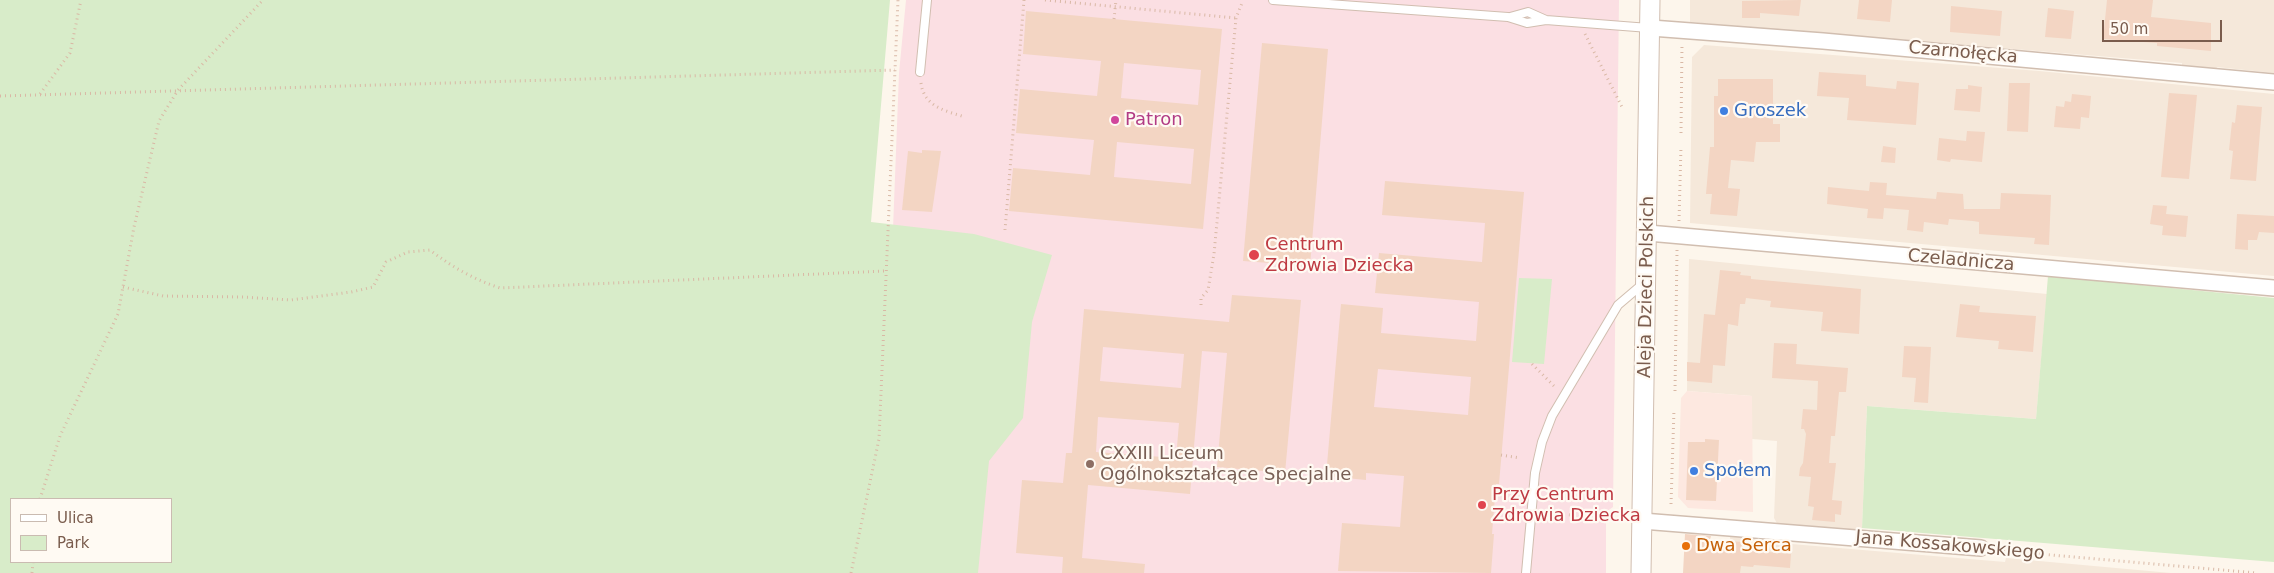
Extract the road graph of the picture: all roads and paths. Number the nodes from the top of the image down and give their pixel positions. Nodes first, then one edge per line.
1 (81, 0) edge
2 (263, 0) edge
3 (898, 0) edge
4 (927, 0) edge
5 (1024, 0) edge
6 (1045, 0) edge
7 (1116, 0) edge
8 (1273, 0) edge
9 (1650, 0) edge
10 (1242, 3) dead end
11 (1115, 7) junction
12 (1236, 18) junction
13 (1114, 19) dead end
14 (1579, 22) junction
15 (1651, 28) junction
16 (1682, 38) dead end
17 (895, 70) junction
18 (920, 72) joint
19 (2274, 82) edge
20 (178, 90) junction
21 (40, 94) junction
22 (0, 96) edge
23 (1622, 107) dead end
24 (965, 117) dead end
25 (1681, 133) dead end
26 (1681, 146) dead end
27 (1679, 221) dead end
28 (1005, 230) dead end
29 (1648, 233) junction
30 (1677, 247) dead end
31 (885, 271) junction
32 (1646, 285) junction
33 (123, 287) junction
34 (2274, 288) edge
35 (1201, 305) dead end
36 (1532, 364) dead end
37 (1555, 387) dead end
38 (1675, 392) dead end
39 (1674, 409) dead end
40 (1501, 455) dead end
41 (1520, 458) dead end
42 (40, 498) edge
43 (1671, 504) dead end
44 (1544, 513) dead end
45 (1610, 518) dead end
46 (1642, 521) junction
47 (1981, 548) joint
48 (851, 573) edge
49 (1526, 573) edge
50 (1641, 573) edge
51 (2257, 573) edge

1 - 21 path
2 - 20 path
3 - 17 path
4 - 18 lane
5 - 28 path
6 - 11 path
7 - 11 path
8 - 14 lane
9 - 15 street, Aleja Dzieci Polskich
10 - 12 path
11 - 12 path
11 - 13 path
12 - 35 path
14 - 15 lane
14 - 23 path
15 - 19 street, Czarnołęcka
15 - 29 street, Aleja Dzieci Polskich
16 - 25 path
17 - 20 path
17 - 31 path
18 - 24 path
20 - 21 path
20 - 33 path
21 - 22 path
26 - 27 path
29 - 32 street, Aleja Dzieci Polskich
29 - 34 street, Czeladnicza
30 - 38 path
31 - 33 path
31 - 48 path
32 - 46 street, Aleja Dzieci Polskich
32 - 49 lane
33 - 42 path
36 - 37 path
39 - 43 path
40 - 41 path
44 - 45 path
46 - 47 street, Jana Kossakowskiego
46 - 50 street, Aleja Dzieci Polskich
47 - 51 path, Jana Kossakowskiego

